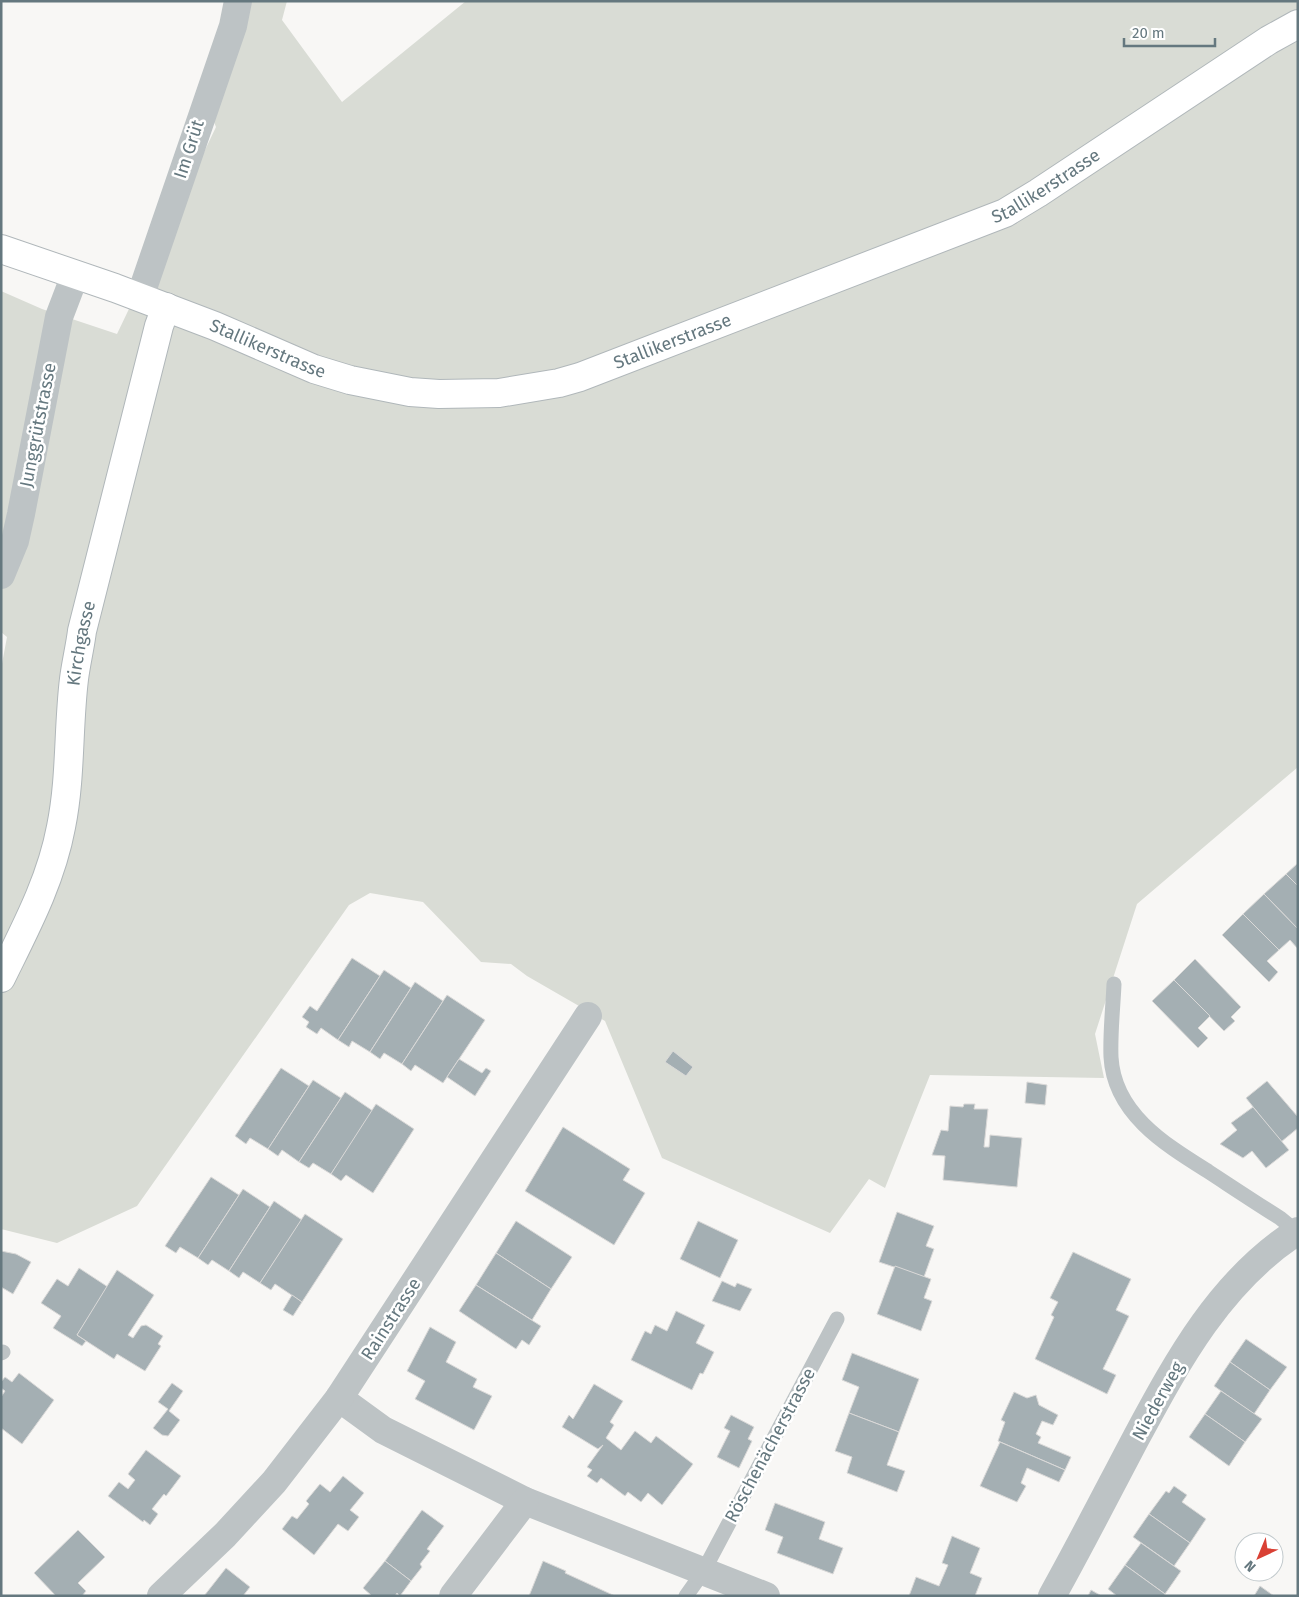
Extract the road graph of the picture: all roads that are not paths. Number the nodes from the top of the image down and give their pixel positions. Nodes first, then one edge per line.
1 (238, 1) edge
2 (1298, 24) edge
3 (1, 249) edge
4 (75, 275) junction
5 (140, 298) junction
6 (166, 307) junction
7 (1, 575) edge
8 (1, 978) edge
9 (1114, 984) dead end
10 (588, 1016) dead end
11 (1297, 1231) edge
12 (837, 1319) dead end
13 (340, 1398) junction
14 (525, 1501) junction
15 (703, 1572) junction
16 (161, 1596) edge
17 (453, 1596) edge
18 (686, 1596) edge
19 (766, 1596) edge
20 (1052, 1596) edge

1 - 5 street, Im Grüt
2 - 6 street, Stallikerstrasse
3 - 4 street, Stallikerstrasse
4 - 5 street, Stallikerstrasse
4 - 7 street, Junggrütstrasse
5 - 6 street, Stallikerstrasse
6 - 8 street, Kirchgasse
9 - 11 lane, Niederweg
10 - 13 street, Rainstrasse
11 - 20 street, Niederweg
12 - 15 lane, Röschenächerstrasse
13 - 14 street
13 - 16 street, Rainstrasse
14 - 15 street
14 - 17 street
15 - 18 lane, Röschenächerstrasse
15 - 19 street

